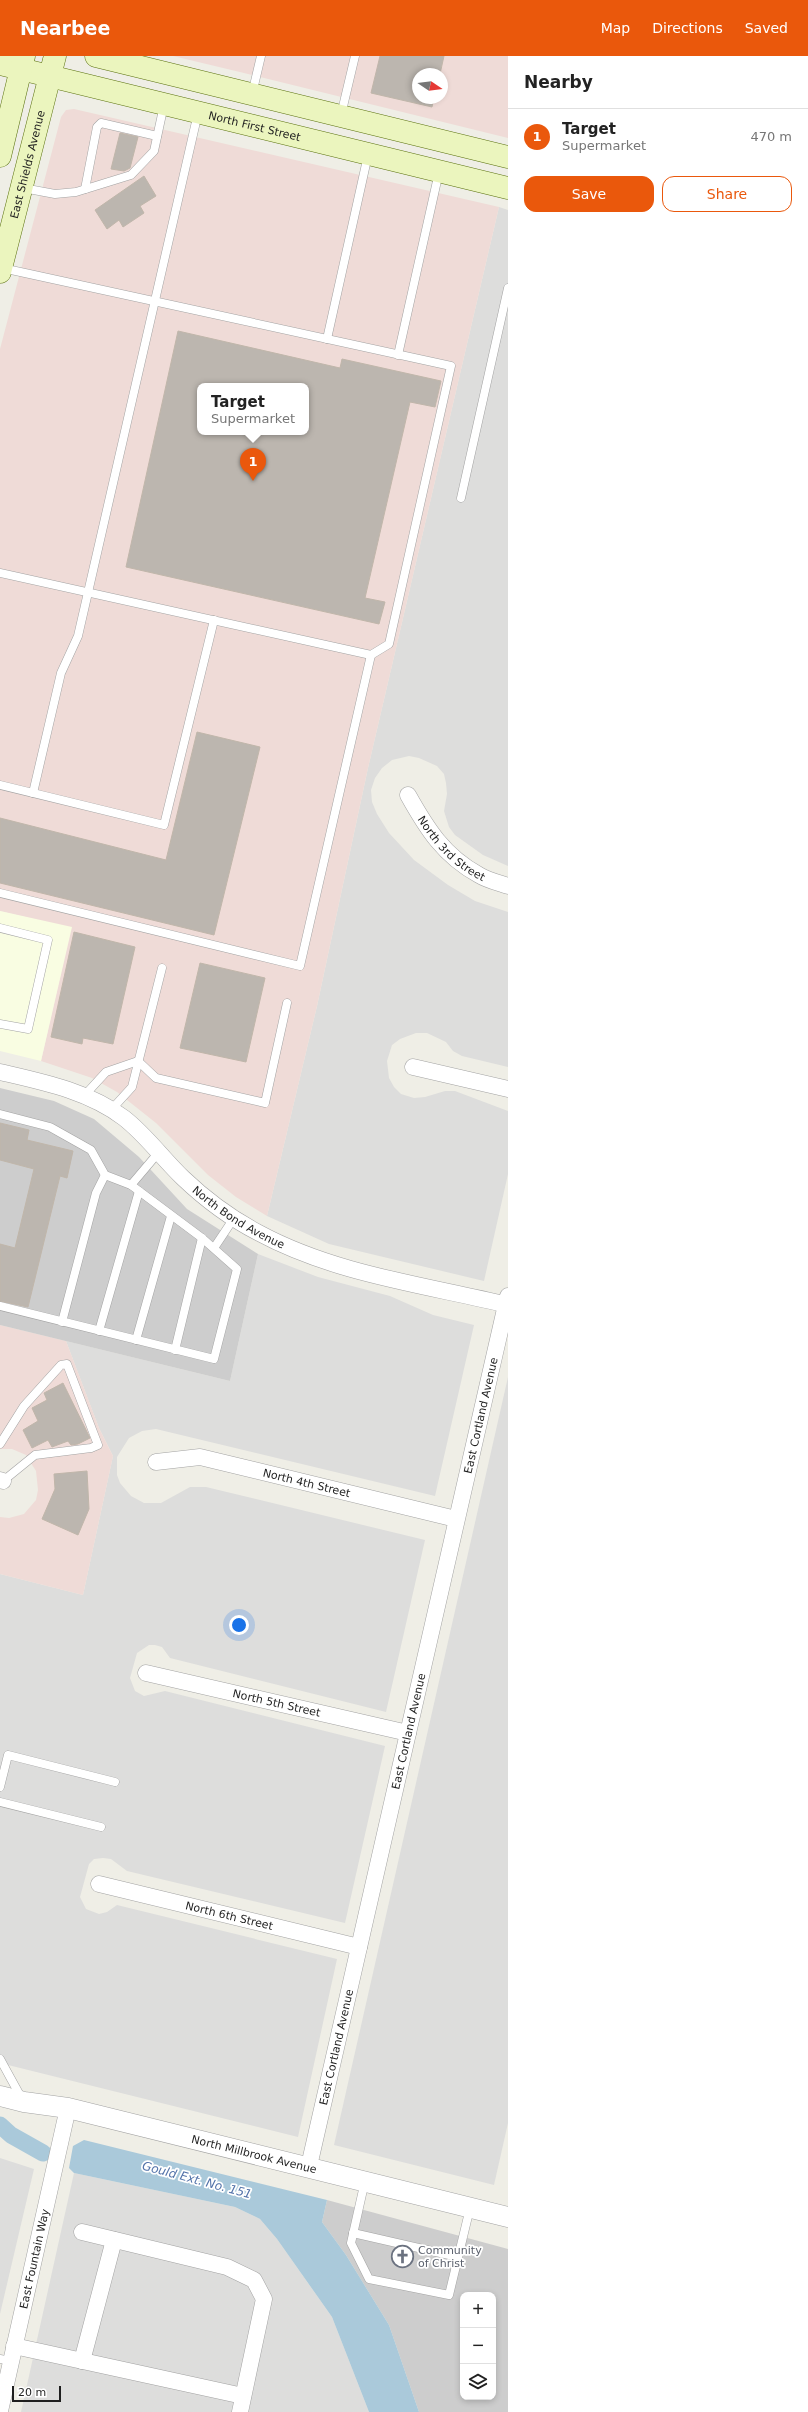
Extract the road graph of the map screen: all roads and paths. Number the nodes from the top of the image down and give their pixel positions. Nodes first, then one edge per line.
1 (96, 56) edge
2 (261, 56) edge
3 (355, 56) edge
4 (15, 63) edge
5 (53, 66) edge
6 (252, 94) junction
7 (164, 104) junction
8 (198, 112) junction
9 (341, 116) junction
10 (157, 136) junction
11 (482, 151) junction
12 (369, 154) junction
13 (0, 156) edge
14 (508, 157) edge
15 (439, 171) junction
16 (23, 188) junction
17 (508, 188) edge
18 (85, 189) junction
19 (1, 270) edge
20 (508, 288) edge
21 (155, 301) junction
22 (327, 339) junction
23 (398, 355) junction
24 (460, 498) dead end
25 (0, 573) edge
26 (88, 592) junction
27 (214, 620) junction
28 (371, 655) junction
29 (0, 785) edge
30 (33, 793) junction
31 (408, 795) dead end
32 (508, 886) edge
33 (0, 893) edge
34 (0, 928) edge
35 (162, 968) dead end
36 (287, 1003) dead end
37 (0, 1024) edge
38 (138, 1061) junction
39 (413, 1067) dead end
40 (0, 1072) edge
41 (508, 1089) edge
42 (84, 1096) junction
43 (111, 1110) junction
44 (0, 1114) edge
45 (159, 1152) junction
46 (105, 1175) junction
47 (131, 1185) junction
48 (139, 1192) junction
49 (171, 1216) junction
50 (234, 1218) junction
51 (202, 1238) junction
52 (214, 1248) junction
53 (507, 1302) edge
54 (0, 1306) edge
55 (62, 1322) junction
56 (99, 1331) junction
57 (136, 1340) junction
58 (175, 1350) junction
59 (0, 1444) edge
60 (156, 1462) dead end
61 (2, 1481) edge
62 (456, 1519) junction
63 (146, 1673) dead end
64 (408, 1733) junction
65 (4, 1754) edge
66 (115, 1782) dead end
67 (0, 1787) edge
68 (0, 1802) edge
69 (101, 1827) dead end
70 (99, 1884) dead end
71 (359, 1947) junction
72 (0, 2059) edge
73 (0, 2096) edge
74 (24, 2102) junction
75 (68, 2108) junction
76 (309, 2166) junction
77 (365, 2181) junction
78 (470, 2208) junction
79 (508, 2217) edge
80 (82, 2232) dead end
81 (353, 2233) junction
82 (114, 2240) junction
83 (458, 2257) junction
84 (8, 2355) edge
85 (82, 2361) junction
86 (243, 2396) junction
87 (0, 2410) edge
88 (240, 2412) edge

1 - 6 main road
2 - 6 lane
3 - 9 lane
4 - 5 main road, North First Street
4 - 13 main road
5 - 7 main road, North First Street
5 - 16 main road, East Shields Avenue
6 - 9 main road
7 - 8 main road, North First Street
7 - 10 lane
8 - 12 main road, North First Street
8 - 21 lane
9 - 11 main road
10 - 18 lane
10 - 18 lane
11 - 12 main road
11 - 14 main road
12 - 15 main road, North First Street
12 - 22 lane
15 - 17 main road, North First Street
15 - 23 lane
16 - 18 lane
16 - 19 main road, East Shields Avenue
19 - 21 lane
20 - 24 lane
21 - 22 lane
21 - 26 lane
22 - 23 lane
23 - 28 lane
25 - 26 lane
26 - 27 lane
26 - 30 lane
27 - 28 lane
27 - 30 lane
28 - 33 lane
29 - 30 lane
31 - 32 street, North 3rd Street
34 - 37 lane
35 - 38 lane
36 - 38 lane
38 - 42 lane
38 - 43 lane
39 - 41 street
40 - 42 street, North Bond Avenue
42 - 43 street, North Bond Avenue
43 - 45 street, North Bond Avenue
44 - 46 lane
45 - 47 lane
45 - 50 street, North Bond Avenue
46 - 47 lane
46 - 55 lane
47 - 48 lane
48 - 49 lane
48 - 56 lane
49 - 51 lane
49 - 57 lane
50 - 52 lane
50 - 53 street, North Bond Avenue
51 - 52 lane
51 - 58 lane
52 - 58 lane
53 - 62 street, East Cortland Avenue
54 - 55 lane
55 - 56 lane
56 - 57 lane
57 - 58 lane
59 - 61 lane
60 - 62 street, North 4th Street
62 - 64 street, East Cortland Avenue
63 - 64 street, North 5th Street
64 - 71 street, East Cortland Avenue
65 - 66 lane
65 - 67 lane
68 - 69 lane
70 - 71 street, North 6th Street
71 - 76 street, East Cortland Avenue
72 - 74 lane
73 - 74 street, North Millbrook Avenue
74 - 75 street, North Millbrook Avenue
75 - 76 street, North Millbrook Avenue
75 - 84 street, East Fountain Way
76 - 77 street, North Millbrook Avenue
77 - 78 street, North Millbrook Avenue
77 - 81 lane
78 - 79 street, North Millbrook Avenue
78 - 83 lane
80 - 82 street
81 - 83 lane
81 - 83 lane
82 - 85 street
82 - 86 street
84 - 85 street
84 - 87 street, East Fountain Way
85 - 86 street
86 - 88 street

